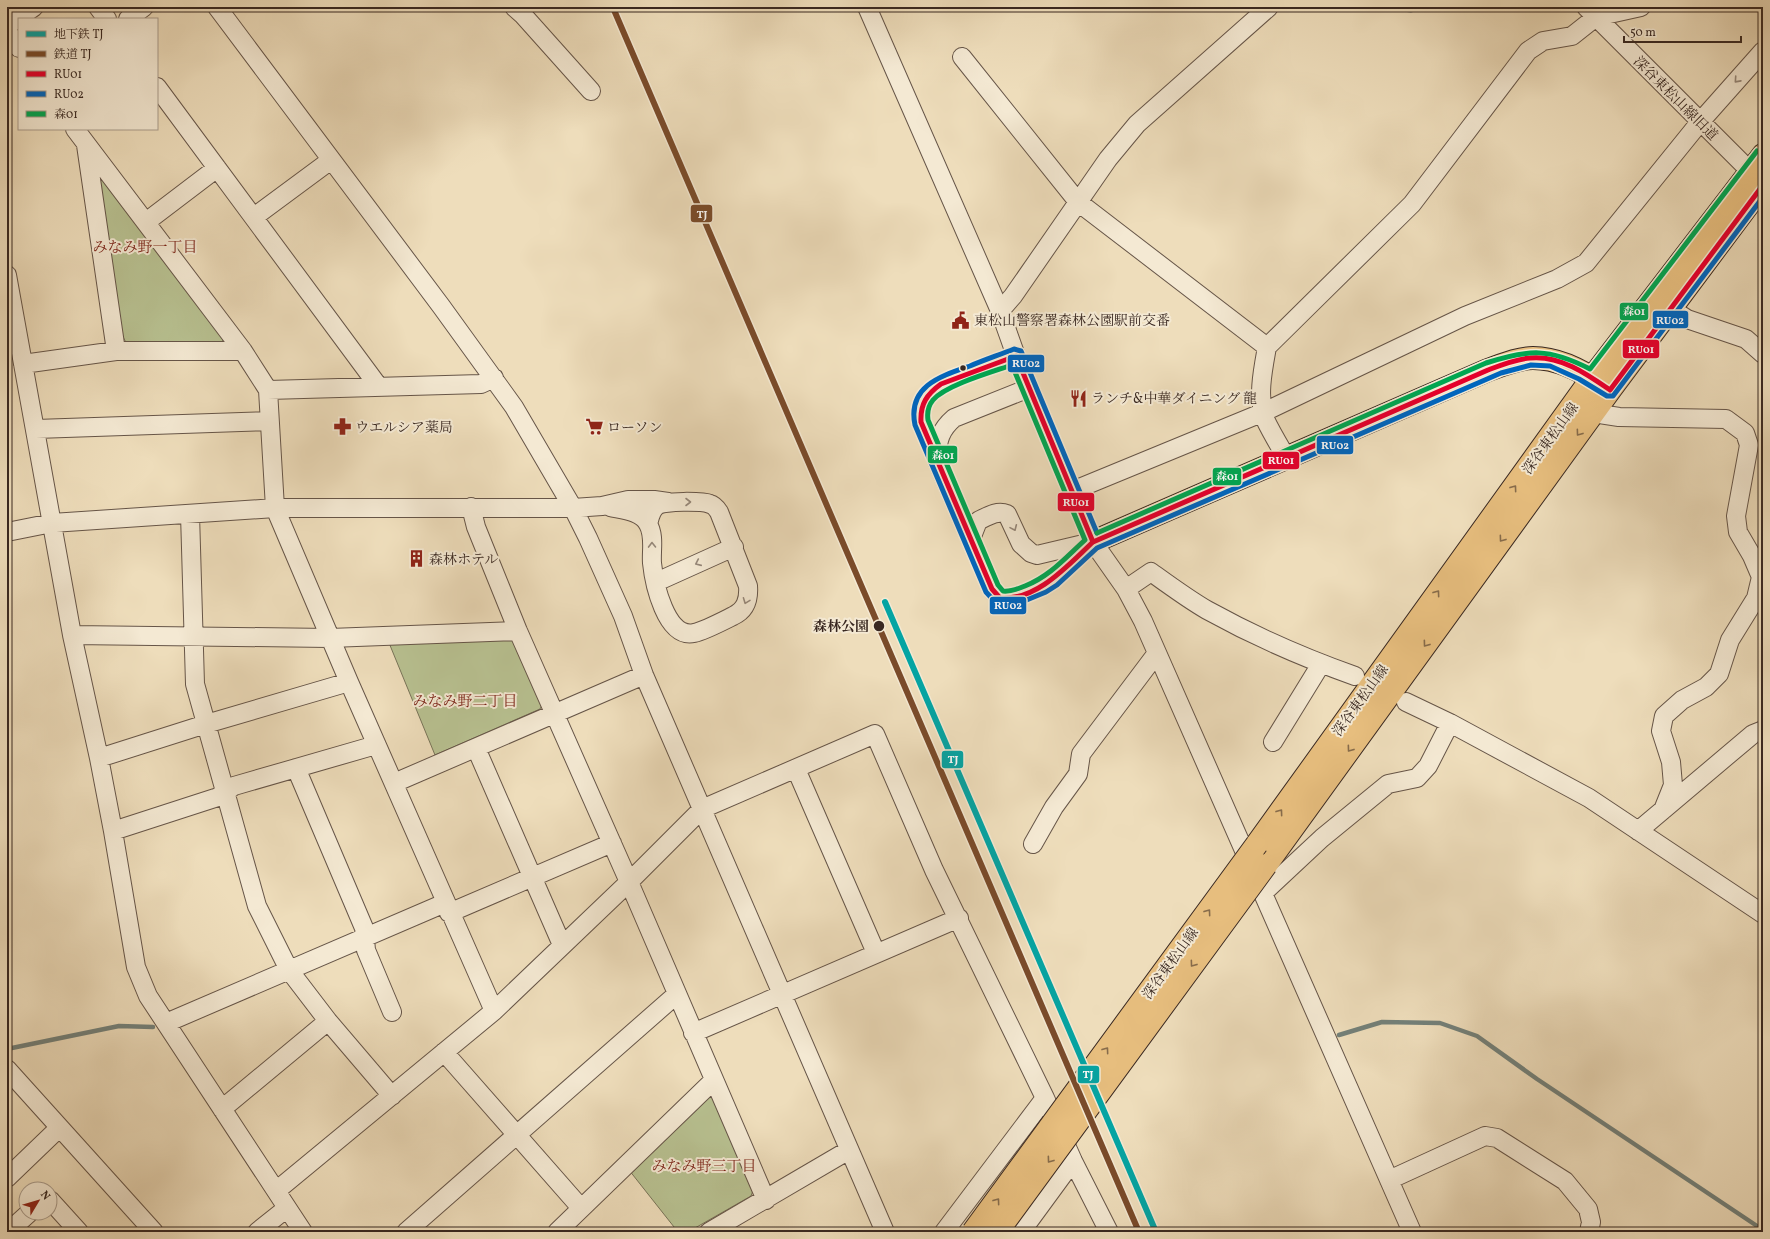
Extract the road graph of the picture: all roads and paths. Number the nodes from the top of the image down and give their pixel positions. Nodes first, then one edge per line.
1 (34, 7) edge
2 (98, 7) edge
3 (144, 7) edge
4 (216, 7) edge
5 (514, 7) edge
6 (867, 7) edge
7 (1269, 7) edge
8 (1641, 7) edge
9 (1591, 12) edge
10 (18, 18) edge
11 (18, 18) edge
12 (105, 18) edge
13 (129, 18) edge
14 (7, 26) edge
15 (7, 31) edge
16 (18, 47) edge
17 (1763, 51) edge
18 (962, 57) dead end
19 (158, 88) edge
20 (591, 91) dead end
21 (1700, 122) junction
22 (76, 130) edge
23 (86, 144) junction
24 (331, 160) junction
25 (217, 168) junction
26 (1760, 174) edge
27 (1078, 202) junction
28 (254, 217) junction
29 (146, 222) junction
30 (7, 275) edge
31 (1670, 308) junction
32 (1000, 311) junction
33 (1266, 347) junction
34 (116, 351) junction
35 (243, 351) junction
36 (1763, 354) edge
37 (23, 364) junction
38 (494, 378) junction
39 (1592, 378) junction
40 (379, 387) junction
41 (1029, 388) junction
42 (268, 390) junction
43 (1610, 390) junction
44 (1264, 412) junction
45 (1593, 413) junction
46 (269, 421) junction
47 (36, 429) junction
48 (1286, 458) junction
49 (1072, 491) junction
50 (668, 502) junction
51 (602, 506) junction
52 (471, 507) junction
53 (275, 508) junction
54 (573, 508) junction
55 (190, 514) junction
56 (960, 514) junction
57 (978, 521) junction
58 (52, 523) junction
59 (648, 524) junction
60 (7, 532) edge
61 (971, 539) junction
62 (1093, 542) junction
63 (734, 547) junction
64 (654, 574) junction
65 (1126, 589) junction
66 (518, 631) junction
67 (72, 635) junction
68 (194, 636) junction
69 (330, 638) junction
70 (1157, 653) junction
71 (1321, 664) junction
72 (644, 675) junction
73 (1355, 676) dead end
74 (349, 682) junction
75 (1406, 702) dead end
76 (556, 714) junction
77 (1450, 723) junction
78 (206, 724) junction
79 (1763, 730) edge
80 (1273, 742) dead end
81 (376, 745) junction
82 (476, 748) junction
83 (99, 758) junction
84 (296, 768) junction
85 (796, 768) junction
86 (394, 784) junction
87 (226, 791) junction
88 (702, 809) junction
89 (1663, 810) junction
90 (113, 831) junction
91 (1638, 831) junction
92 (612, 843) junction
93 (1033, 844) dead end
94 (532, 878) junction
95 (629, 882) junction
96 (1263, 893) junction
97 (447, 908) junction
98 (1763, 914) edge
99 (959, 918) junction
100 (365, 937) junction
101 (562, 945) junction
102 (876, 953) junction
103 (288, 970) junction
104 (676, 994) junction
105 (782, 994) junction
106 (494, 1010) junction
107 (392, 1012) dead end
108 (328, 1021) junction
109 (166, 1023) junction
110 (693, 1033) junction
111 (444, 1052) junction
112 (9, 1075) edge
113 (714, 1080) junction
114 (392, 1096) junction
115 (1045, 1098) junction
116 (222, 1109) junction
117 (59, 1128) junction
118 (516, 1134) junction
119 (849, 1150) junction
120 (1073, 1161) junction
121 (7, 1178) edge
122 (1389, 1180) junction
123 (276, 1191) junction
124 (766, 1200) junction
125 (287, 1208) junction
126 (581, 1208) junction
127 (58, 1209) edge
128 (20, 1221) edge
129 (736, 1226) edge
130 (1408, 1231) edge
131 (8, 1232) edge
132 (79, 1232) edge
133 (154, 1232) edge
134 (257, 1232) edge
135 (303, 1232) edge
136 (406, 1232) edge
137 (557, 1232) edge
138 (709, 1232) edge
139 (885, 1232) edge
140 (944, 1232) edge
141 (974, 1232) edge
142 (997, 1232) edge
143 (1021, 1232) edge
144 (1109, 1232) edge
145 (1589, 1232) edge

1 - 11 street
2 - 12 street
3 - 13 street
4 - 24 street
5 - 20 street
6 - 32 street
7 - 27 street
8 - 9 street
9 - 21 street, 深谷東松山線旧道
9 - 33 street
10 - 14 street
15 - 16 street
17 -> 21 street
18 - 27 street
19 - 25 street
21 - 26 street, 深谷東松山線旧道
21 - 44 street
22 - 23 street
23 - 29 street
23 - 34 street
24 - 28 street
24 - 38 street
25 - 28 street
25 - 29 street
26 - 31 main road, 深谷東松山線
26 - 39 main road, 深谷東松山線
27 - 32 street
27 - 33 street
28 - 40 street
29 - 35 street
30 - 37 street
31 - 36 street
31 - 43 main road, 深谷東松山線
32 - 41 street
33 - 44 street
34 - 35 street
34 - 37 street
35 - 42 street
37 - 47 street
38 - 40 street
38 - 54 street
39 - 43 main road
39 - 48 main road
141 -> 39 main road, 深谷東松山線, bridge
40 - 42 street
41 - 49 street
41 - 56 street
42 - 46 street
43 - 45 main road, 深谷東松山線
44 - 48 street
44 - 49 street
45 - 89 street
45 -> 142 main road, 深谷東松山線, bridge
46 - 47 street
46 - 53 street
47 - 58 street
48 - 62 main road
49 - 62 street
50 - 51 street
50 - 59 street
50 -> 63 street
51 - 54 street
51 - 59 street
52 - 53 street
52 - 54 street
52 - 66 street
53 - 55 street
53 - 69 street
54 - 72 street
55 - 58 street
55 - 68 street
56 - 57 street
56 - 61 street
57 - 61 street
57 -> 62 street
58 - 60 street
58 - 67 street
64 -> 59 street
61 - 62 street
62 - 65 street
63 -> 64 street
63 -> 64 street
65 - 70 street
65 - 71 street
66 - 69 street
66 - 76 street
67 - 68 street
67 - 83 street
68 - 69 street
68 - 78 street
69 - 74 street
70 - 93 street
70 - 96 street
71 - 73 street
71 - 80 street
72 - 76 street
72 - 88 street
74 - 78 street
74 - 81 street
75 - 77 street
76 - 82 street
76 - 92 street
77 - 91 street
77 - 96 street
78 - 83 street
78 - 87 street
79 - 89 street
81 - 84 street
81 - 86 street
82 - 86 street
82 - 94 street
83 - 90 street
84 - 87 street
84 - 100 street
85 - 88 street
85 - 99 street
85 - 102 street
86 - 97 street
87 - 90 street
87 - 103 street
88 - 95 street
88 - 105 street
89 - 91 street
90 - 109 street
91 - 98 street
92 - 94 street
92 - 95 street
94 - 97 street
94 - 101 street
95 - 101 street
95 - 104 street
96 - 122 street
97 - 100 street
97 - 106 street
99 - 102 street
99 - 115 street
100 - 103 street
100 - 107 street
101 - 106 street
102 - 105 street
103 - 108 street
103 - 109 street
104 - 110 street
104 - 118 street
105 - 110 street
105 - 119 street
106 - 111 street
108 - 114 street
108 - 116 street
109 - 116 street
110 - 113 street
111 - 114 street
111 - 118 street
112 - 117 street
113 - 124 street
113 - 126 street
114 - 123 street
115 - 120 street
115 - 140 street
116 - 123 street
117 - 121 street
117 - 133 street
118 - 126 street
118 - 136 street
119 - 124 street
119 - 139 street
120 - 143 street
120 - 144 street
122 - 130 street
122 - 145 street
123 - 125 street
124 - 129 street
125 - 134 street
125 - 135 street
126 - 137 street
127 - 132 street
128 - 131 street
129 - 138 street

